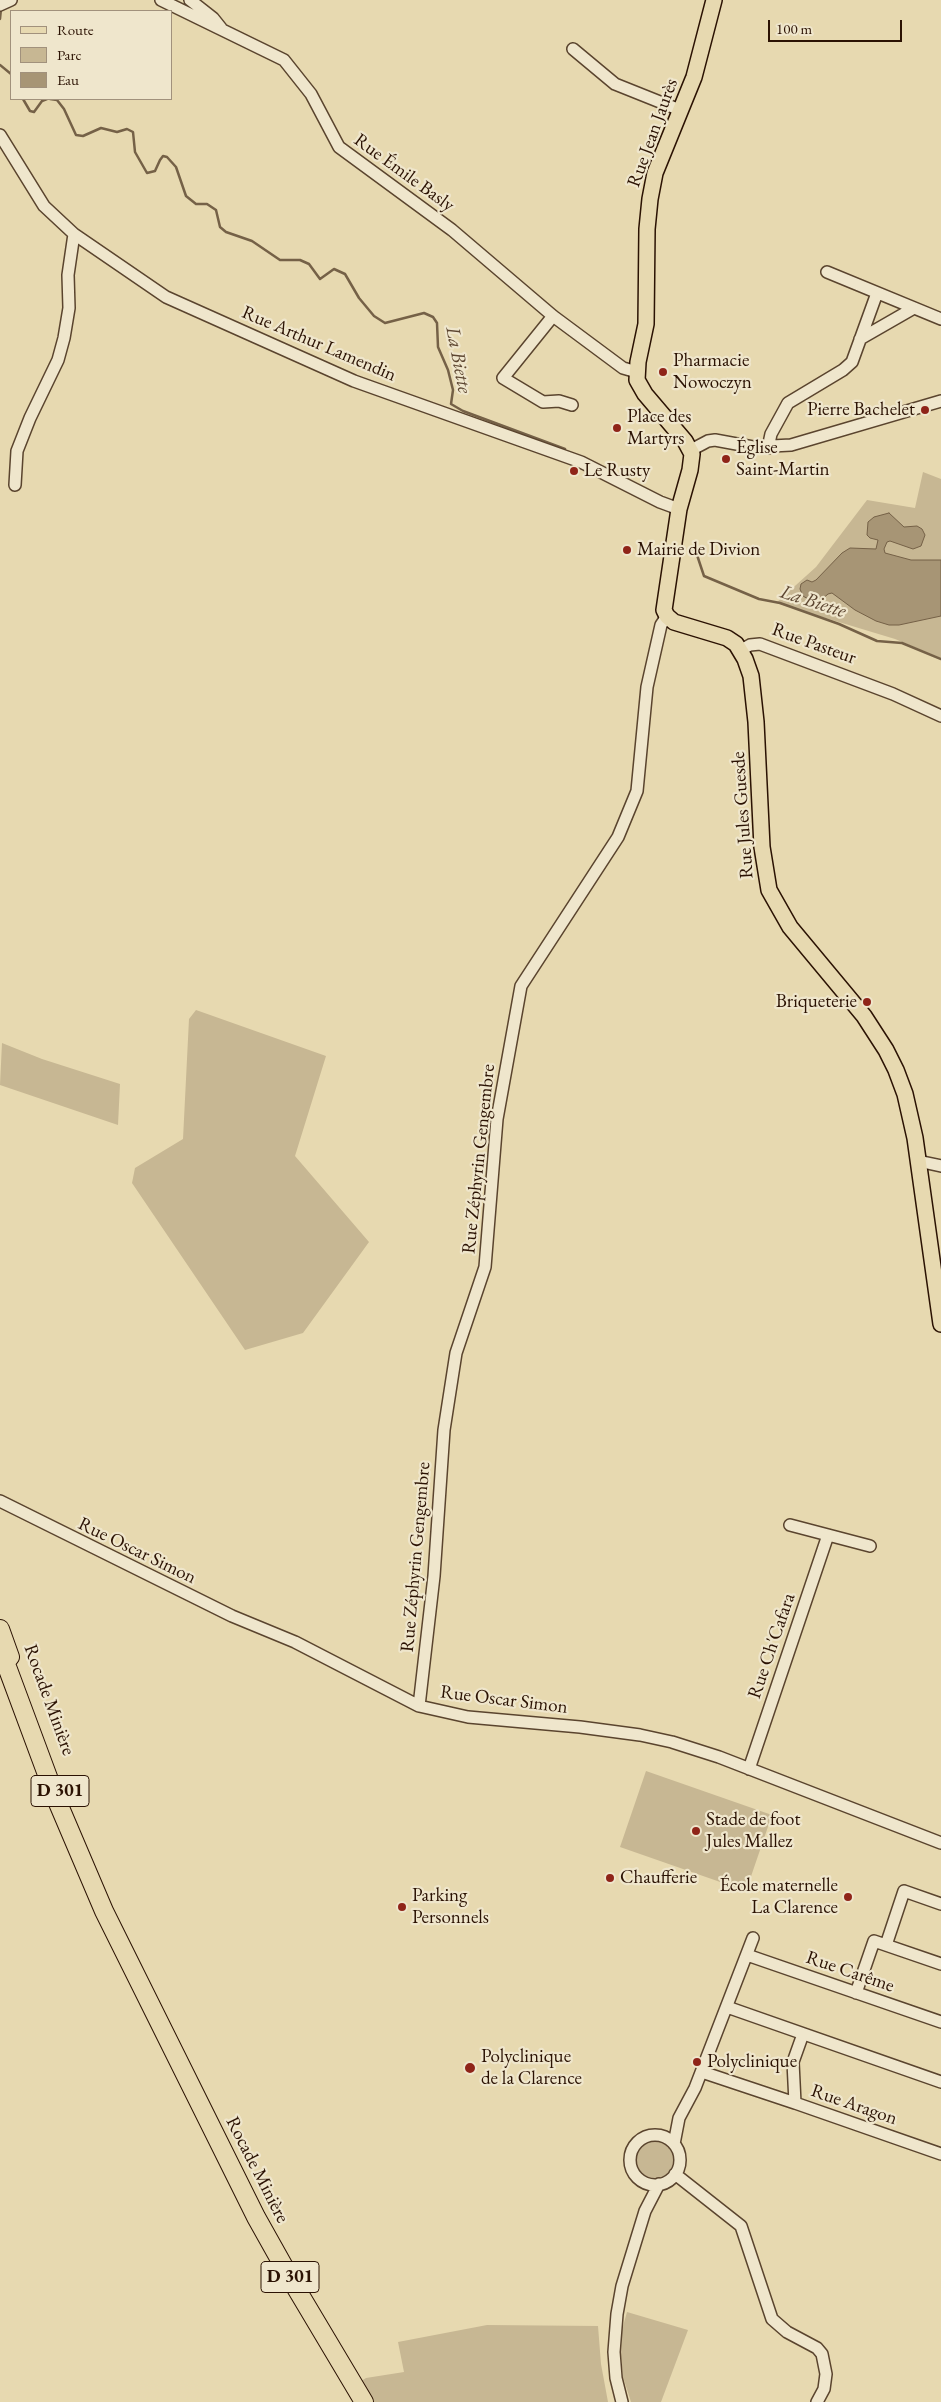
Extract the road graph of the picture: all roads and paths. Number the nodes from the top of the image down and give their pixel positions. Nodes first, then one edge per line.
1 (161, 0) edge
2 (190, 0) edge
3 (714, 0) edge
4 (221, 29) junction
5 (573, 49) dead end
6 (680, 110) junction
7 (0, 135) edge
8 (74, 234) junction
9 (827, 272) dead end
10 (877, 293) junction
11 (914, 308) junction
12 (553, 316) junction
13 (941, 319) edge
14 (860, 339) junction
15 (637, 372) junction
16 (941, 401) edge
17 (572, 404) dead end
18 (768, 448) junction
19 (690, 450) junction
20 (16, 485) dead end
21 (679, 509) junction
22 (667, 616) junction
23 (740, 650) junction
24 (941, 716) edge
25 (918, 1161) junction
26 (941, 1166) edge
27 (938, 1282) edge
28 (941, 1324) edge
29 (0, 1501) edge
30 (790, 1525) dead end
31 (828, 1535) junction
32 (870, 1546) dead end
33 (0, 1630) edge
34 (0, 1648) edge
35 (419, 1706) junction
36 (749, 1769) junction
37 (941, 1843) edge
38 (941, 1904) edge
39 (753, 1938) dead end
40 (880, 1943) junction
41 (125, 1951) junction
42 (747, 1955) junction
43 (941, 1964) edge
44 (856, 1993) junction
45 (727, 2007) junction
46 (941, 2022) edge
47 (803, 2034) junction
48 (702, 2072) junction
49 (941, 2082) edge
50 (795, 2103) junction
51 (680, 2118) junction
52 (658, 2135) junction
53 (674, 2144) junction
54 (941, 2154) edge
55 (675, 2174) junction
56 (641, 2180) junction
57 (659, 2184) junction
58 (645, 2211) junction
59 (364, 2402) edge
60 (622, 2402) edge
61 (817, 2402) edge

1 - 4 street, Rue Émile Basly
2 - 4 street
3 - 6 main road, Rue Jean Jaurès
4 - 12 street, Rue Émile Basly
5 - 6 street
6 - 15 main road, Rue Jean Jaurès
7 - 8 street, Rue Arthur Lamendin
8 - 20 street
8 - 21 street, Rue Arthur Lamendin
9 - 10 street
10 - 11 street
10 - 14 street
11 - 13 street
11 - 14 street
12 - 15 street, Rue Émile Basly
12 - 17 street
14 - 18 street
15 - 19 main road
16 - 18 street
18 - 19 street
19 - 21 main road
21 - 22 main road
22 - 23 main road
22 - 35 street, Rue Zéphyrin Gengembre
23 - 24 street, Rue Pasteur
23 - 25 main road, Rue Jules Guesde
25 - 26 street
25 - 27 main road, Rue Jules Guesde
27 - 28 main road, Rue Jules Guesde
29 - 35 street, Rue Oscar Simon
30 - 31 street
31 - 32 street
31 - 36 street, Rue Ch'Cafara
33 - 41 highway, Rocade Minière / D 301
34 - 41 highway, Rocade Minière / D 301
35 - 36 street, Rue Oscar Simon
36 - 37 street, Rue Oscar Simon
38 - 40 street
39 - 42 street
40 - 43 street
40 - 44 street
41 - 59 highway, Rocade Minière / D 301
42 - 44 street, Rue Carême
42 - 45 street
44 - 46 street, Rue Carême
45 - 47 street
45 - 48 street
47 - 49 street
47 - 50 street, Rue Aragon
48 - 50 street
48 - 51 street
50 - 54 street, Rue Aragon
51 - 52 street
51 - 53 street
52 - 53 street
52 - 56 street
53 - 55 street
55 - 57 street
55 - 61 street
56 - 57 street
56 - 58 street
57 - 58 street
58 - 60 street

